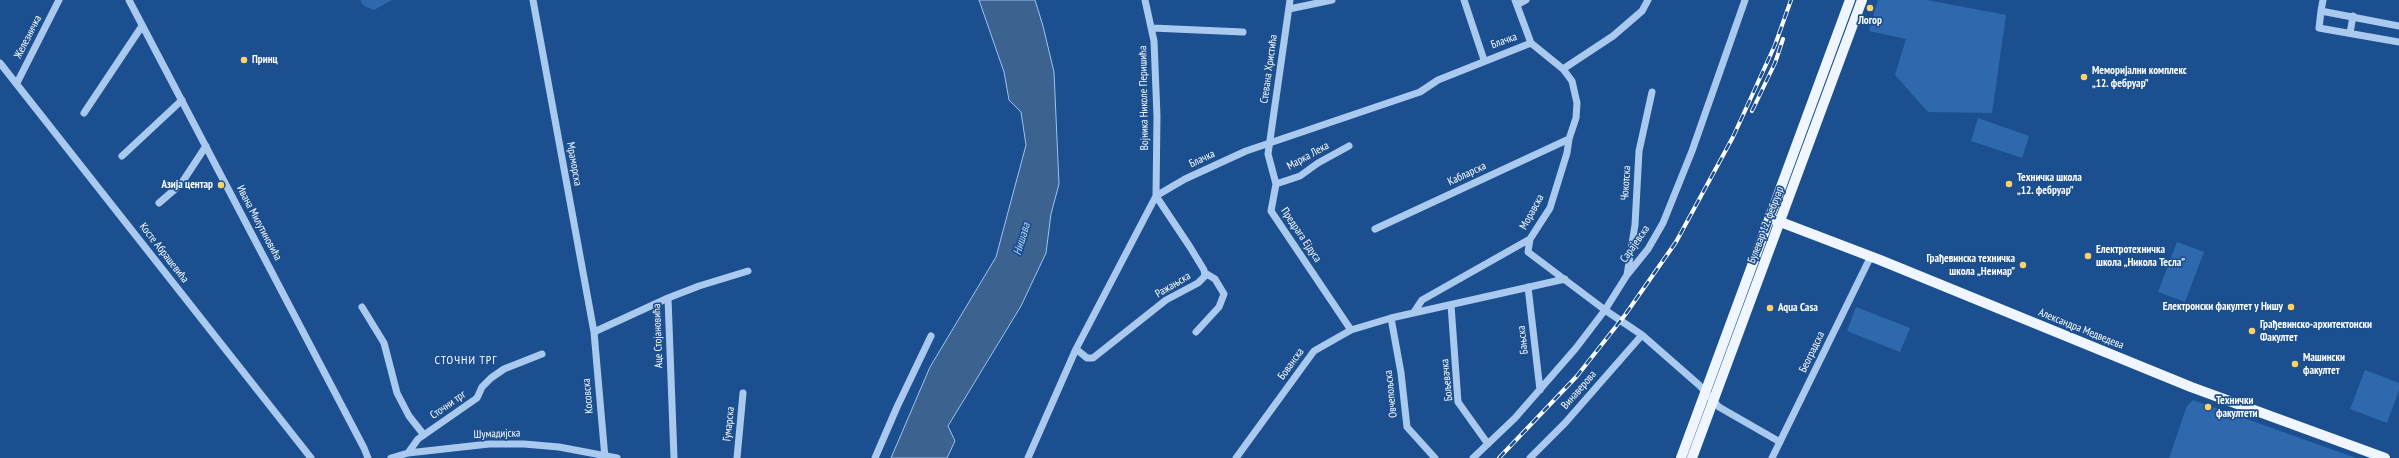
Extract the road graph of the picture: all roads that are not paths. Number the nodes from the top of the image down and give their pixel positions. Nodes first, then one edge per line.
1 (59, 0) edge
2 (129, 0) edge
3 (533, 0) edge
4 (1145, 0) edge
5 (1290, 0) edge
6 (1332, 0) edge
7 (1464, 0) edge
8 (1526, 0) edge
9 (1648, 0) edge
10 (1745, 0) edge
11 (1850, 0) edge
12 (1862, 0) edge
13 (2323, 0) edge
14 (1516, 3) edge
15 (1289, 9) junction
16 (2322, 10) junction
17 (2353, 16) junction
18 (142, 26) junction
19 (2399, 26) edge
20 (1152, 28) junction
21 (1243, 32) dead end
22 (2350, 33) junction
23 (2399, 42) edge
24 (1531, 43) junction
25 (1484, 60) junction
26 (0, 63) edge
27 (1563, 69) junction
28 (16, 83) junction
29 (1652, 92) dead end
30 (182, 100) junction
31 (84, 113) dead end
32 (1569, 139) junction
33 (1270, 141) junction
34 (206, 146) junction
35 (1349, 146) dead end
36 (122, 156) dead end
37 (1276, 184) junction
38 (1156, 196) junction
39 (159, 203) dead end
40 (1770, 218) junction
41 (1781, 222) junction
42 (1375, 228) dead end
43 (1530, 239) junction
44 (1871, 256) junction
45 (748, 271) dead end
46 (1205, 274) junction
47 (1627, 276) junction
48 (1565, 279) junction
49 (1528, 287) junction
50 (668, 298) junction
51 (1451, 304) junction
52 (362, 308) dead end
53 (1605, 310) junction
54 (1414, 312) junction
55 (1391, 318) junction
56 (1351, 330) junction
57 (594, 332) junction
58 (1196, 332) dead end
59 (1642, 335) junction
60 (931, 336) dead end
61 (1076, 349) junction
62 (542, 354) dead end
63 (1540, 390) junction
64 (1705, 392) junction
65 (743, 393) dead end
66 (1712, 401) junction
67 (424, 435) junction
68 (1780, 442) junction
69 (1488, 444) junction
70 (408, 453) junction
71 (605, 457) edge
72 (311, 458) edge
73 (368, 458) edge
74 (391, 458) edge
75 (617, 458) edge
76 (674, 458) edge
77 (737, 458) edge
78 (875, 458) edge
79 (1028, 458) edge
80 (1236, 458) edge
81 (1436, 458) edge
82 (1473, 458) edge
83 (1530, 458) edge
84 (1681, 458) edge
85 (1692, 458) edge
86 (1772, 458) edge
87 (2385, 458) edge

1 - 28 street, Железничка
2 - 18 street, Ивана Милутиновића
3 - 57 street, Мраморска
4 - 20 street, Војника Николе Перишића
5 - 15 street, Стевана Христића
6 - 15 street
7 - 25 street
8 - 14 street
9 - 27 street
10 - 47 street, Сарајевска
11 - 40 main road, Булевар 12. фебруар
12 - 41 main road, Булевар 12. фебруар
13 - 16 street
14 - 24 street
15 - 33 street, Стевана Христића
16 - 17 street
16 - 22 street
17 - 19 street
17 - 22 street
18 - 30 street, Ивана Милутиновића
18 - 31 street
20 - 21 street
20 - 38 street, Војника Николе Перишића
22 - 23 street
24 - 25 street, Блачка
24 - 27 street, Моравска
25 - 33 street, Блачка
26 - 28 street, Косте Абрашевића
27 - 32 street, Моравска
28 - 72 street, Косте Абрашевића
29 - 47 street, Чокотска
30 - 34 street, Ивана Милутиновића
30 - 36 street
32 - 42 street, Кабларска
32 - 43 street, Моравска
33 - 37 street, Предрага Ејдуса
33 - 38 street, Блачка
34 - 39 street
34 - 73 street, Ивана Милутиновића
35 - 37 street, Марка Лека
37 - 56 street, Предрага Ејдуса
38 - 46 street, Ражањска
38 - 61 street
40 - 41 main road, Александра Медведева
40 - 64 main road, Булевар 12. фебруар
41 - 44 main road, Александра Медведева
41 - 66 main road, Булевар 12. фебруар
43 - 48 street, Моравска
43 - 54 street
44 - 68 street, Београдска
44 - 87 main road, Александра Медведева
45 - 50 street, Аце Стојановића
46 - 58 street
46 - 61 street, Ражањска
47 - 53 street, Сарајевска
48 - 49 street, Бованска
48 - 53 street, Моравска
49 - 51 street, Бованска
49 - 63 street, Бањска
50 - 57 street
50 - 76 street, Аце Стојановића
51 - 54 street, Бованска
51 - 69 street, Бољевачка
52 - 67 street
53 - 59 street, Моравска
53 - 63 street, Сарајевска
54 - 55 street, Бованска
55 - 56 street, Бованска
55 - 81 street, Овчепољска
56 - 80 street, Бованска
57 - 71 street, Косовска
59 - 64 street, Моравска
59 - 83 street, Винаверова
60 - 78 street
61 - 79 street
62 - 67 street, Сточни трг
63 - 69 street, Сарајевска
64 - 66 street, Моравска
64 - 84 main road, Булевар 12. фебруар
65 - 77 street, Гумарска
66 - 68 street
66 - 85 main road, Булевар 12. фебруар
67 - 70 street, Сточни трг
68 - 86 street, Београдска
69 - 82 street, Сарајевска
70 - 71 street, Шумадијска
70 - 74 street, Шумадијска
71 - 75 street, Шумадијска

